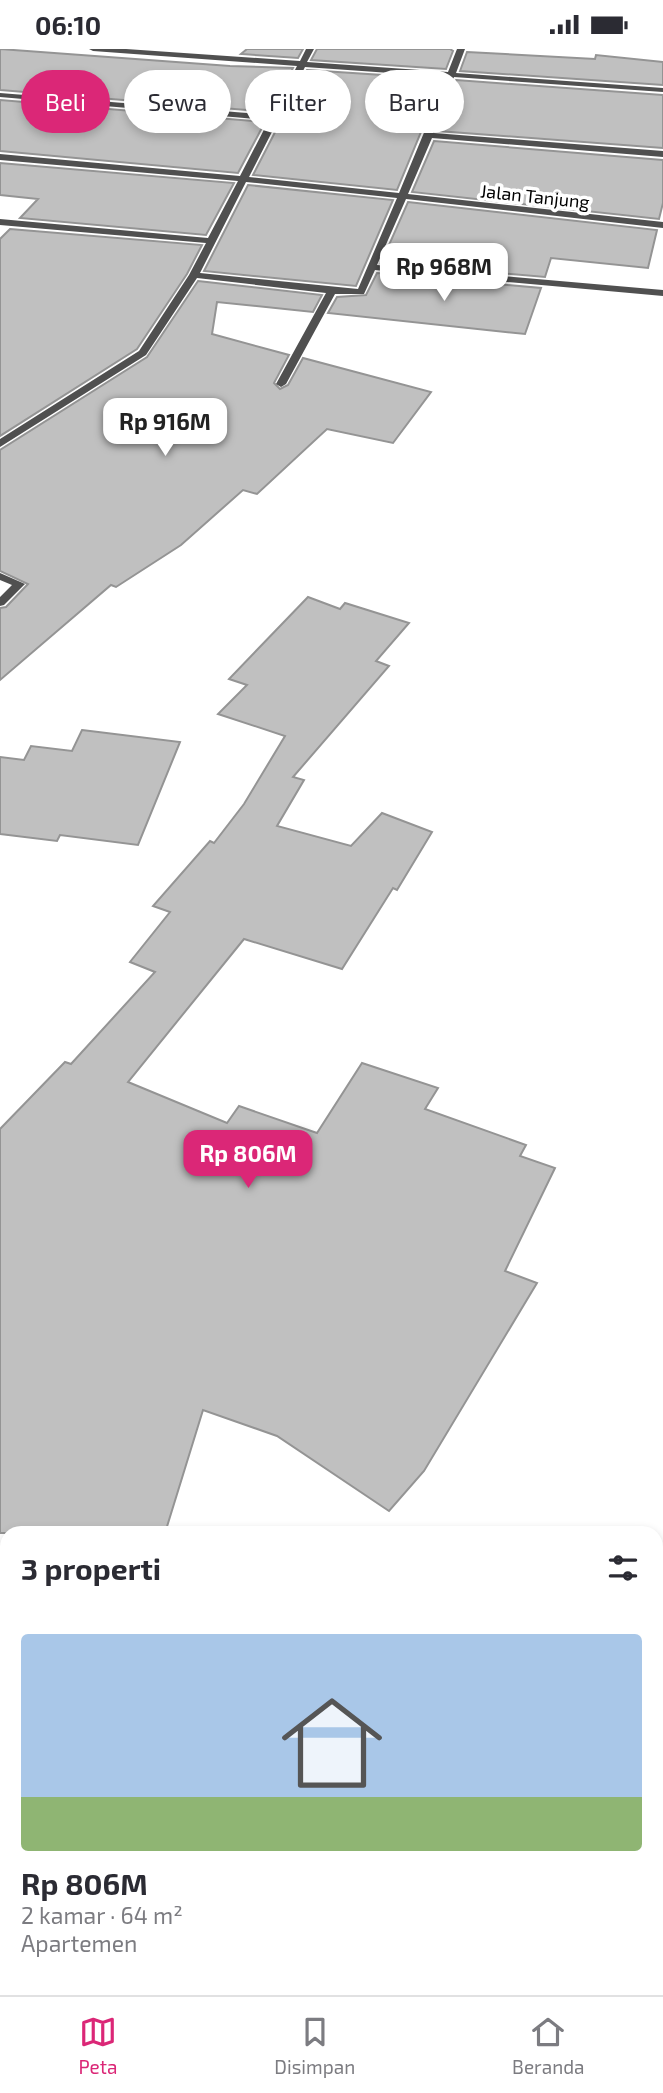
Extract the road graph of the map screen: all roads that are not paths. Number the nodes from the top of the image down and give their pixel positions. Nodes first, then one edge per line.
1 (93, 49) edge
2 (310, 49) edge
3 (460, 49) edge
4 (302, 64) junction
5 (299, 70) edge
6 (383, 70) edge
7 (452, 70) edge
8 (464, 76) edge
9 (663, 90) edge
10 (0, 95) edge
11 (245, 115) edge
12 (268, 133) edge
13 (429, 135) joint
14 (663, 154) edge
15 (0, 157) edge
16 (244, 179) junction
17 (403, 197) junction
18 (0, 222) edge
19 (663, 225) edge
20 (210, 241) junction
21 (373, 267) junction
22 (194, 275) junction
23 (332, 291) junction
24 (663, 293) edge
25 (281, 384) dead end
26 (0, 444) edge
27 (0, 576) edge
28 (0, 603) edge

1 - 4 street
2 - 4 street
3 - 7 street
4 - 5 street
4 - 6 street
8 - 9 street
10 - 11 street
12 - 16 street
13 - 14 street
13 - 17 street
15 - 16 street, Jalan Tanjung
16 - 17 street, Jalan Tanjung
16 - 20 street
17 - 19 street, Jalan Tanjung
17 - 21 street
18 - 20 street
20 - 22 street
21 - 23 street
21 - 24 street
22 - 23 street
22 - 26 street
23 - 25 street
27 - 28 street

